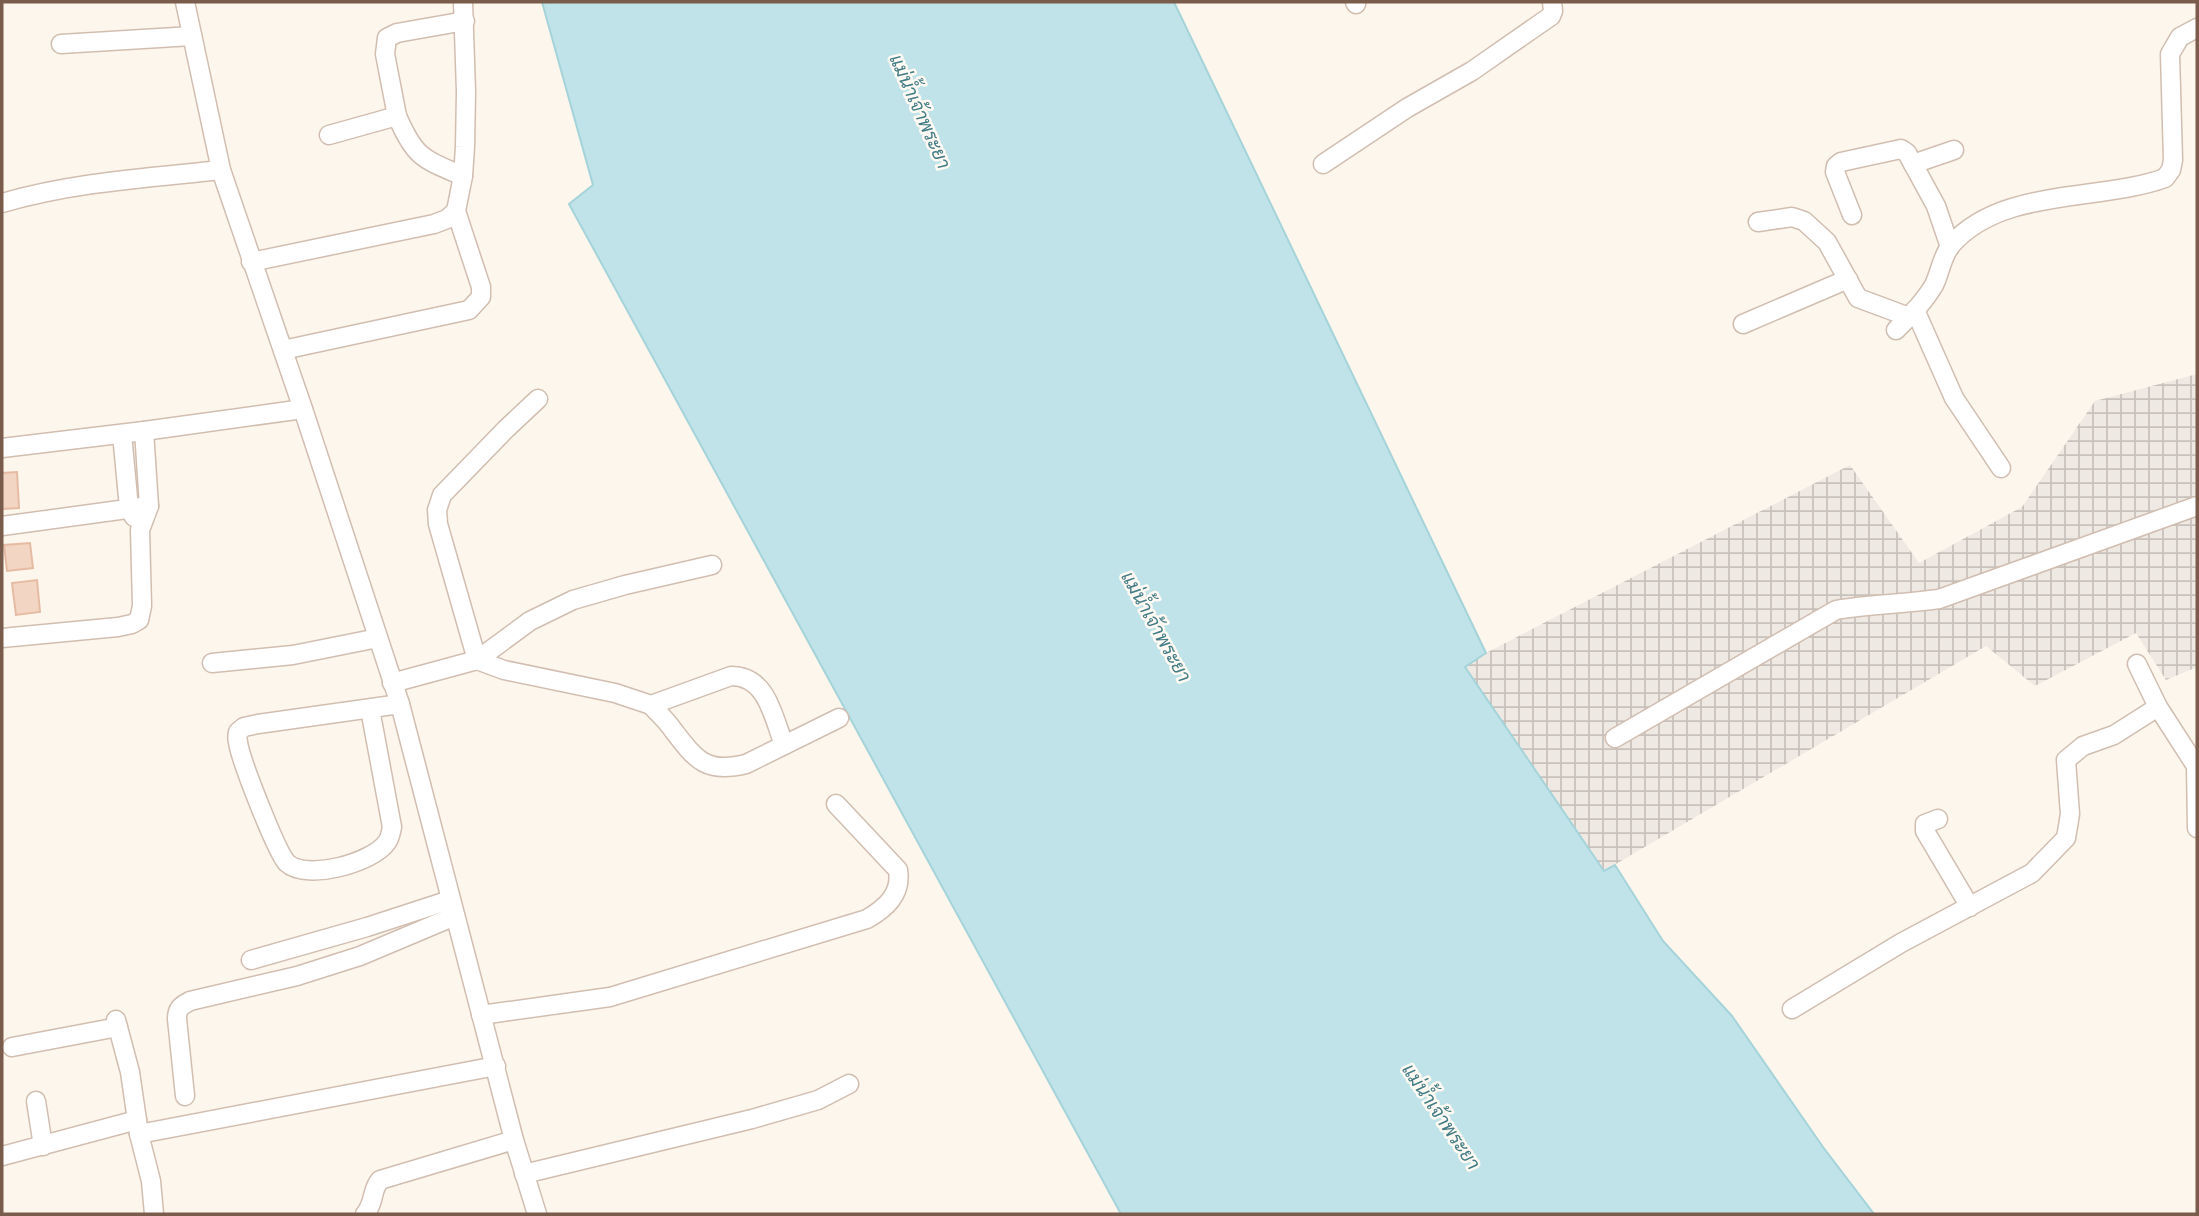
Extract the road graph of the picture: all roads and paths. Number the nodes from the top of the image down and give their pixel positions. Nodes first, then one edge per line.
1 (185, 2) edge
2 (463, 2) edge
3 (1552, 2) edge
4 (465, 21) junction
5 (2197, 28) edge
6 (192, 36) junction
7 (61, 44) dead end
8 (397, 116) junction
9 (329, 135) dead end
10 (1954, 150) dead end
11 (1323, 164) dead end
12 (1913, 164) junction
13 (221, 170) junction
14 (463, 176) junction
15 (2, 203) edge
16 (456, 212) junction
17 (1852, 215) dead end
18 (1758, 222) dead end
19 (1950, 247) junction
20 (251, 262) junction
21 (1848, 279) junction
22 (1907, 319) junction
23 (1743, 324) dead end
24 (283, 350) junction
25 (538, 399) dead end
26 (303, 409) junction
27 (144, 431) junction
28 (122, 434) junction
29 (2, 447) edge
30 (2001, 468) dead end
31 (149, 506) junction
32 (2197, 506) edge
33 (129, 508) junction
34 (2, 526) edge
35 (141, 530) junction
36 (712, 565) dead end
37 (2, 638) edge
38 (378, 638) junction
39 (477, 660) junction
40 (212, 663) dead end
41 (2137, 664) dead end
42 (392, 683) junction
43 (643, 702) junction
44 (400, 704) junction
45 (2158, 707) junction
46 (370, 709) junction
47 (839, 718) dead end
48 (1615, 738) dead end
49 (784, 745) junction
50 (2196, 765) edge
51 (836, 804) dead end
52 (1938, 819) dead end
53 (2197, 828) edge
54 (1970, 907) junction
55 (453, 908) junction
56 (251, 960) dead end
57 (1793, 1009) dead end
58 (481, 1015) junction
59 (12, 1047) dead end
60 (496, 1066) junction
61 (849, 1084) dead end
62 (185, 1096) dead end
63 (36, 1101) dead end
64 (138, 1127) junction
65 (514, 1140) junction
66 (43, 1146) junction
67 (2, 1157) edge
68 (524, 1174) junction
69 (154, 1214) edge
70 (365, 1214) edge
71 (537, 1214) edge

1 - 6 street
2 - 4 street
3 - 11 street
4 - 8 street
4 - 14 street
5 - 19 street
6 - 7 street
6 - 13 street
8 - 9 street
8 - 14 street
10 - 12 street
12 - 17 street
12 - 19 street
13 - 15 street
13 - 20 street
14 - 16 street
16 - 20 street
16 - 24 street
18 - 21 street
19 - 22 street
20 - 24 street
21 - 22 street
21 - 23 street
22 - 30 street
24 - 26 street
25 - 39 street
26 - 27 street
26 - 38 street
27 - 28 street
27 - 31 street
28 - 29 street
28 - 33 street
31 - 33 street
31 - 35 street
32 - 48 street
33 - 34 street
33 - 35 street
35 - 37 street
36 - 39 street
38 - 40 street
38 - 42 street
39 - 42 street
39 - 43 street
41 - 45 street
42 - 44 street
43 - 49 street
43 - 49 street
44 - 46 street
44 - 55 street
45 - 50 street
45 - 54 street
46 - 46 street
47 - 49 street
50 - 53 street
51 - 58 street
52 - 54 street
54 - 57 street
55 - 56 street
55 - 58 street
55 - 62 street
58 - 60 street
59 - 64 street
60 - 64 street
60 - 65 street
61 - 68 street
63 - 66 street
64 - 66 street
64 - 69 street
65 - 68 street
65 - 70 street
66 - 67 street
68 - 71 street

